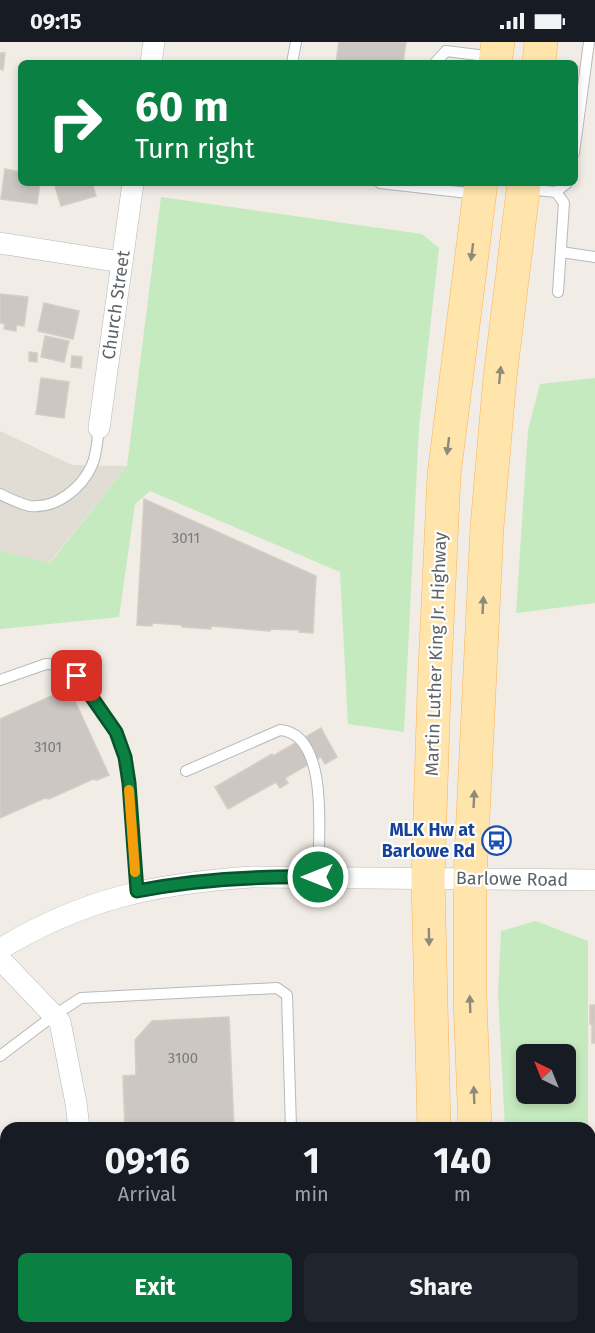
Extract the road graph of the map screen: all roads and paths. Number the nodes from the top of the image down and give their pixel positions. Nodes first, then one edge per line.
1 (154, 42) edge
2 (296, 42) edge
3 (541, 42) edge
4 (589, 42) edge
5 (445, 46) edge
6 (496, 54) edge
7 (151, 60) edge
8 (293, 60) edge
9 (437, 60) edge
10 (539, 60) edge
11 (583, 87) junction
12 (595, 88) edge
13 (578, 124) edge
14 (133, 186) edge
15 (430, 186) edge
16 (523, 186) edge
17 (563, 186) edge
18 (480, 189) edge
19 (556, 192) junction
20 (0, 243) edge
21 (561, 252) junction
22 (595, 256) edge
23 (121, 262) junction
24 (558, 292) dead end
25 (99, 428) joint
26 (0, 494) edge
27 (0, 680) edge
28 (186, 771) dead end
29 (318, 877) junction
30 (428, 878) junction
31 (470, 879) junction
32 (595, 880) edge
33 (137, 891) junction
34 (0, 949) edge
35 (0, 959) edge
36 (53, 1016) junction
37 (0, 1056) edge
38 (78, 1122) edge
39 (291, 1122) edge
40 (434, 1122) edge
41 (475, 1122) edge

1 - 7 street
2 - 8 lane
3 - 10 main road
4 - 11 lane
5 - 6 lane
5 - 9 lane
11 - 12 lane
11 - 13 lane
14 - 23 street, Church Street
15 - 18 lane
16 - 18 main road
16 - 19 lane
31 -> 16 main road
17 - 19 lane
18 -> 30 main road, Martin Luther King Jr. Highway
19 - 21 lane
20 - 23 street
21 - 22 lane
21 - 24 lane
23 - 25 street, Church Street
25 - 26 lane
27 - 33 lane
28 - 29 lane
29 - 30 street, Barlowe Road
29 - 33 street, Barlowe Road
30 - 31 street, Barlowe Road
30 -> 40 main road, Martin Luther King Jr. Highway
31 - 32 street, Barlowe Road
41 -> 31 main road
33 - 34 street, Barlowe Road
35 - 36 street
36 - 37 lane
36 - 38 street
36 - 39 lane

